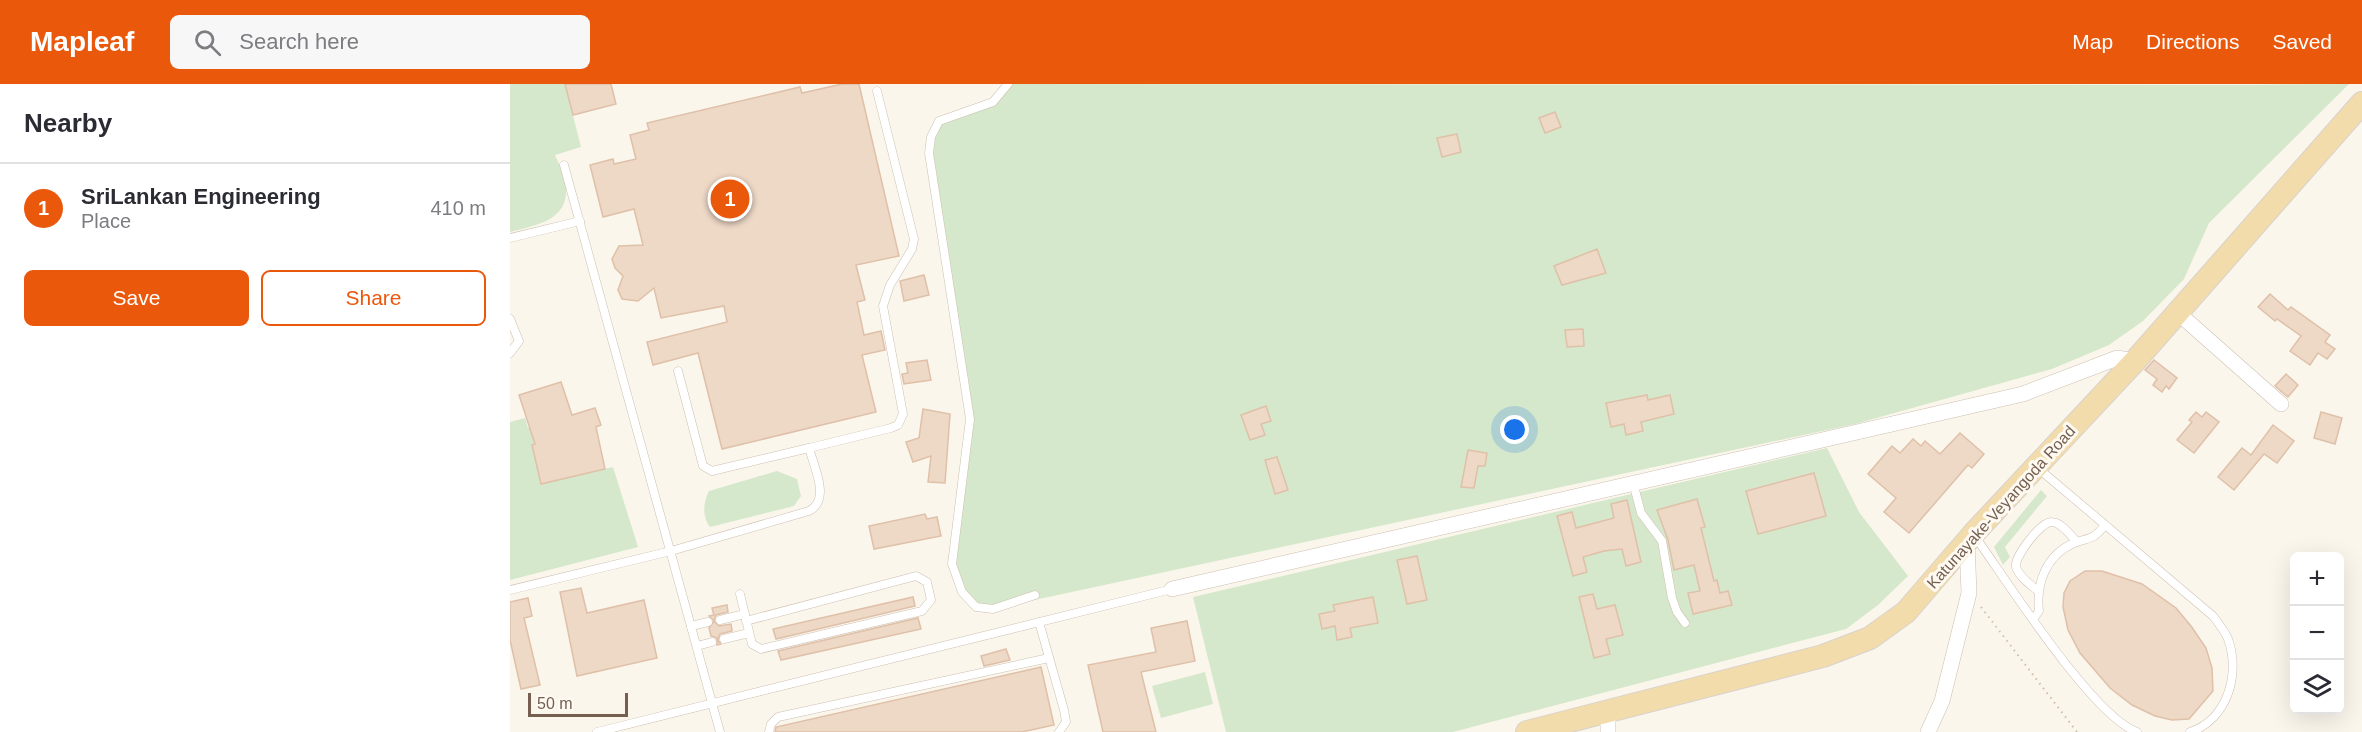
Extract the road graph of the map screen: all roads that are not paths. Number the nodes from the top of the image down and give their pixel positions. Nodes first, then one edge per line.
1 (1008, 84) edge
2 (877, 91) dead end
3 (2362, 103) edge
4 (564, 165) dead end
5 (580, 221) junction
6 (510, 238) edge
7 (2177, 312) junction
8 (510, 319) edge
9 (510, 353) edge
10 (2135, 361) junction
11 (678, 371) dead end
12 (2281, 404) dead end
13 (809, 448) junction
14 (2037, 466) junction
15 (1633, 482) junction
16 (2105, 525) junction
17 (1970, 538) junction
18 (2077, 542) junction
19 (671, 551) junction
20 (1172, 589) joint
21 (510, 590) edge
22 (2038, 591) junction
23 (740, 594) dead end
24 (1035, 595) dead end
25 (745, 617) junction
26 (2034, 618) junction
27 (720, 620) dead end
28 (708, 622) dead end
29 (1039, 622) junction
30 (1686, 623) dead end
31 (691, 626) junction
32 (749, 633) junction
33 (724, 639) dead end
34 (712, 642) dead end
35 (697, 646) junction
36 (1049, 658) junction
37 (713, 704) junction
38 (1608, 722) edge
39 (1555, 729) edge
40 (597, 732) edge
41 (720, 732) edge
42 (770, 732) edge
43 (1059, 732) edge
44 (1527, 732) edge
45 (1929, 732) edge
46 (2137, 732) edge
47 (2190, 732) edge

1 - 24 lane
2 - 13 lane
3 - 7 main road, Katunayake-Veyangoda Road
4 - 5 lane
5 - 6 lane
5 - 19 lane
7 - 10 main road, Katunayake-Veyangoda Road
7 - 12 street
8 - 9 lane
10 - 14 main road, Katunayake-Veyangoda Road
10 - 15 street
11 - 13 lane
13 - 19 lane
14 - 16 lane
14 - 17 main road, Katunayake-Veyangoda Road
15 - 20 street
15 - 30 lane
16 - 18 lane
16 - 47 lane
17 - 26 lane
17 - 38 main road, Katunayake-Veyangoda Road
17 - 45 street
18 - 22 lane
18 - 22 lane
19 - 21 lane
19 - 31 lane
20 - 29 lane
22 - 26 lane
23 - 25 lane
25 - 27 lane
25 - 32 lane
25 - 32 lane
26 - 46 lane
28 - 31 lane
29 - 36 lane
29 - 37 lane
31 - 35 lane
32 - 33 lane
34 - 35 lane
35 - 37 lane
36 - 42 lane
36 - 43 lane
37 - 40 lane
37 - 41 lane
38 - 39 main road, Katunayake-Veyangoda Road
39 - 44 main road, Katunayake-Veyangoda Road

